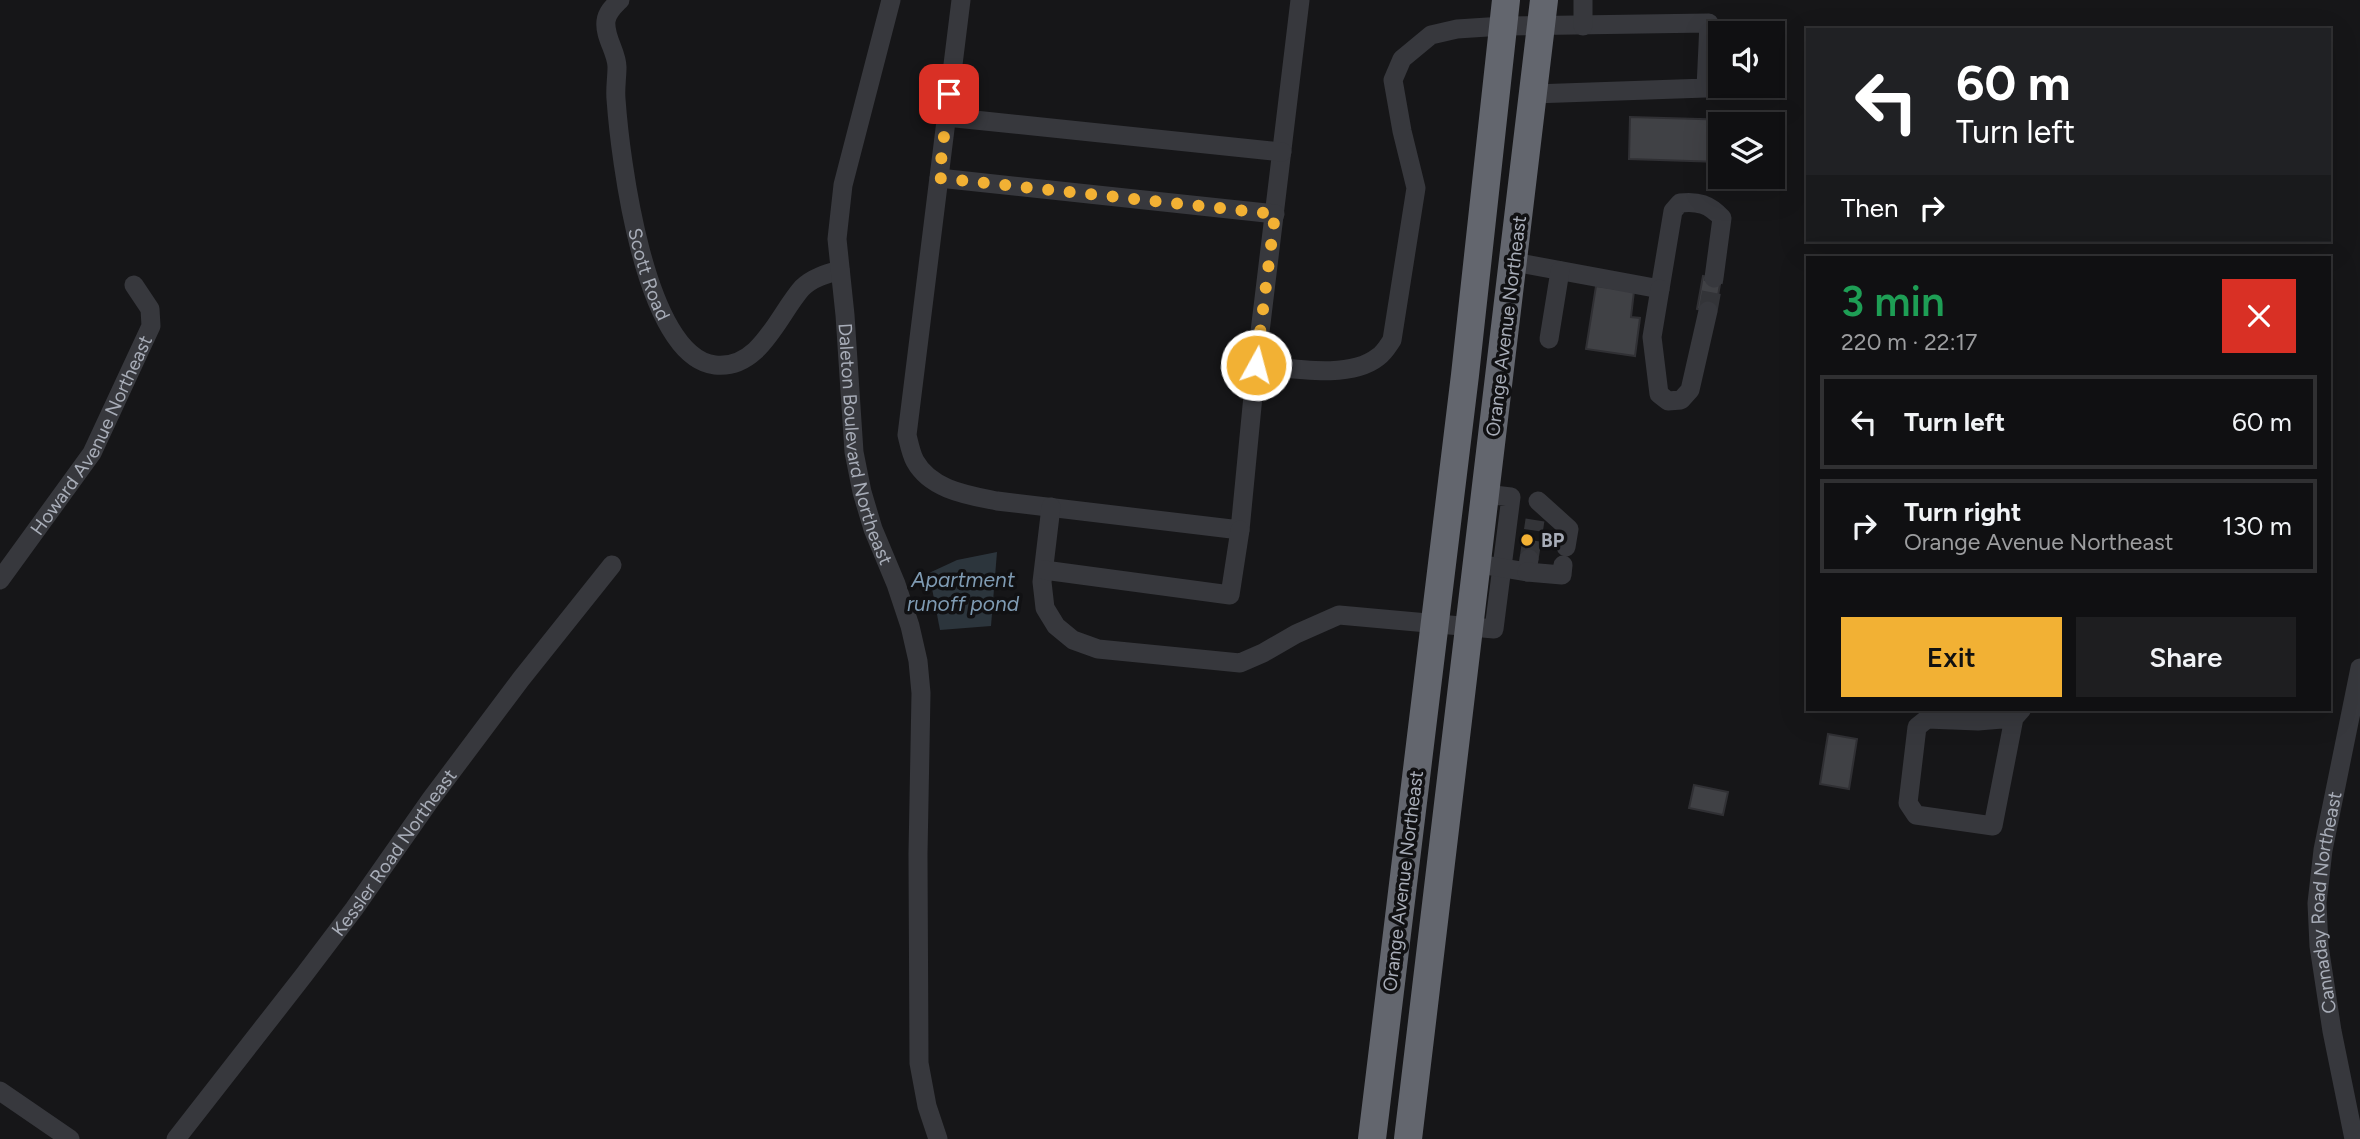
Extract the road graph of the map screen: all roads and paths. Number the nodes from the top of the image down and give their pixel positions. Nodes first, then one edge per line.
1 (620, 0) edge
2 (891, 0) edge
3 (961, 0) edge
4 (1300, 0) edge
5 (1583, 0) edge
6 (1504, 13) edge
7 (1543, 13) edge
8 (1583, 26) junction
9 (1533, 94) junction
10 (946, 117) junction
11 (1282, 152) junction
12 (939, 178) junction
13 (1275, 214) junction
14 (1514, 262) junction
15 (840, 270) junction
16 (1560, 271) junction
17 (1714, 278) tunnel mouth
18 (134, 285) dead end
19 (1660, 289) junction
20 (1707, 311) tunnel mouth
21 (1549, 339) dead end
22 (1256, 365) junction
23 (1498, 495) junction
24 (1051, 507) junction
25 (1240, 530) junction
26 (612, 565) dead end
27 (1489, 566) junction
28 (1044, 569) junction
29 (0, 580) edge
30 (1434, 623) junction
31 (1469, 626) junction
32 (2360, 668) edge
33 (2018, 714) edge
34 (0, 1091) edge
35 (70, 1139) edge
36 (176, 1139) edge
37 (938, 1139) edge
38 (1372, 1139) edge
39 (1408, 1139) edge
40 (2354, 1139) edge

1 - 15 street, Scott Road
2 - 15 street, Daleton Boulevard Northeast
3 - 10 street
4 - 11 street
5 - 8 street
6 - 7 street
6 - 22 street
6 - 30 highway, Orange Avenue Northeast
7 - 8 street
7 - 9 highway, Orange Avenue Northeast
8 - 9 street
9 - 14 highway, Orange Avenue Northeast
10 - 11 street
10 - 12 street
11 - 13 street
12 - 13 street
12 - 24 street
13 - 22 street
14 - 16 street
14 - 23 highway, Orange Avenue Northeast
15 - 37 street, Daleton Boulevard Northeast
16 - 19 street
16 - 21 street
17 - 19 street
18 - 29 street, Howard Avenue Northeast
19 - 20 street
22 - 25 street
23 - 27 highway, Orange Avenue Northeast
23 - 27 street
24 - 25 street
24 - 28 street
25 - 28 street
26 - 36 street, Kessler Road Northeast
27 - 31 highway, Orange Avenue Northeast
28 - 30 street
30 - 31 street
30 - 38 highway, Orange Avenue Northeast
31 - 39 highway, Orange Avenue Northeast
32 - 40 street, Cannaday Road Northeast
33 - 33 street
34 - 35 street

